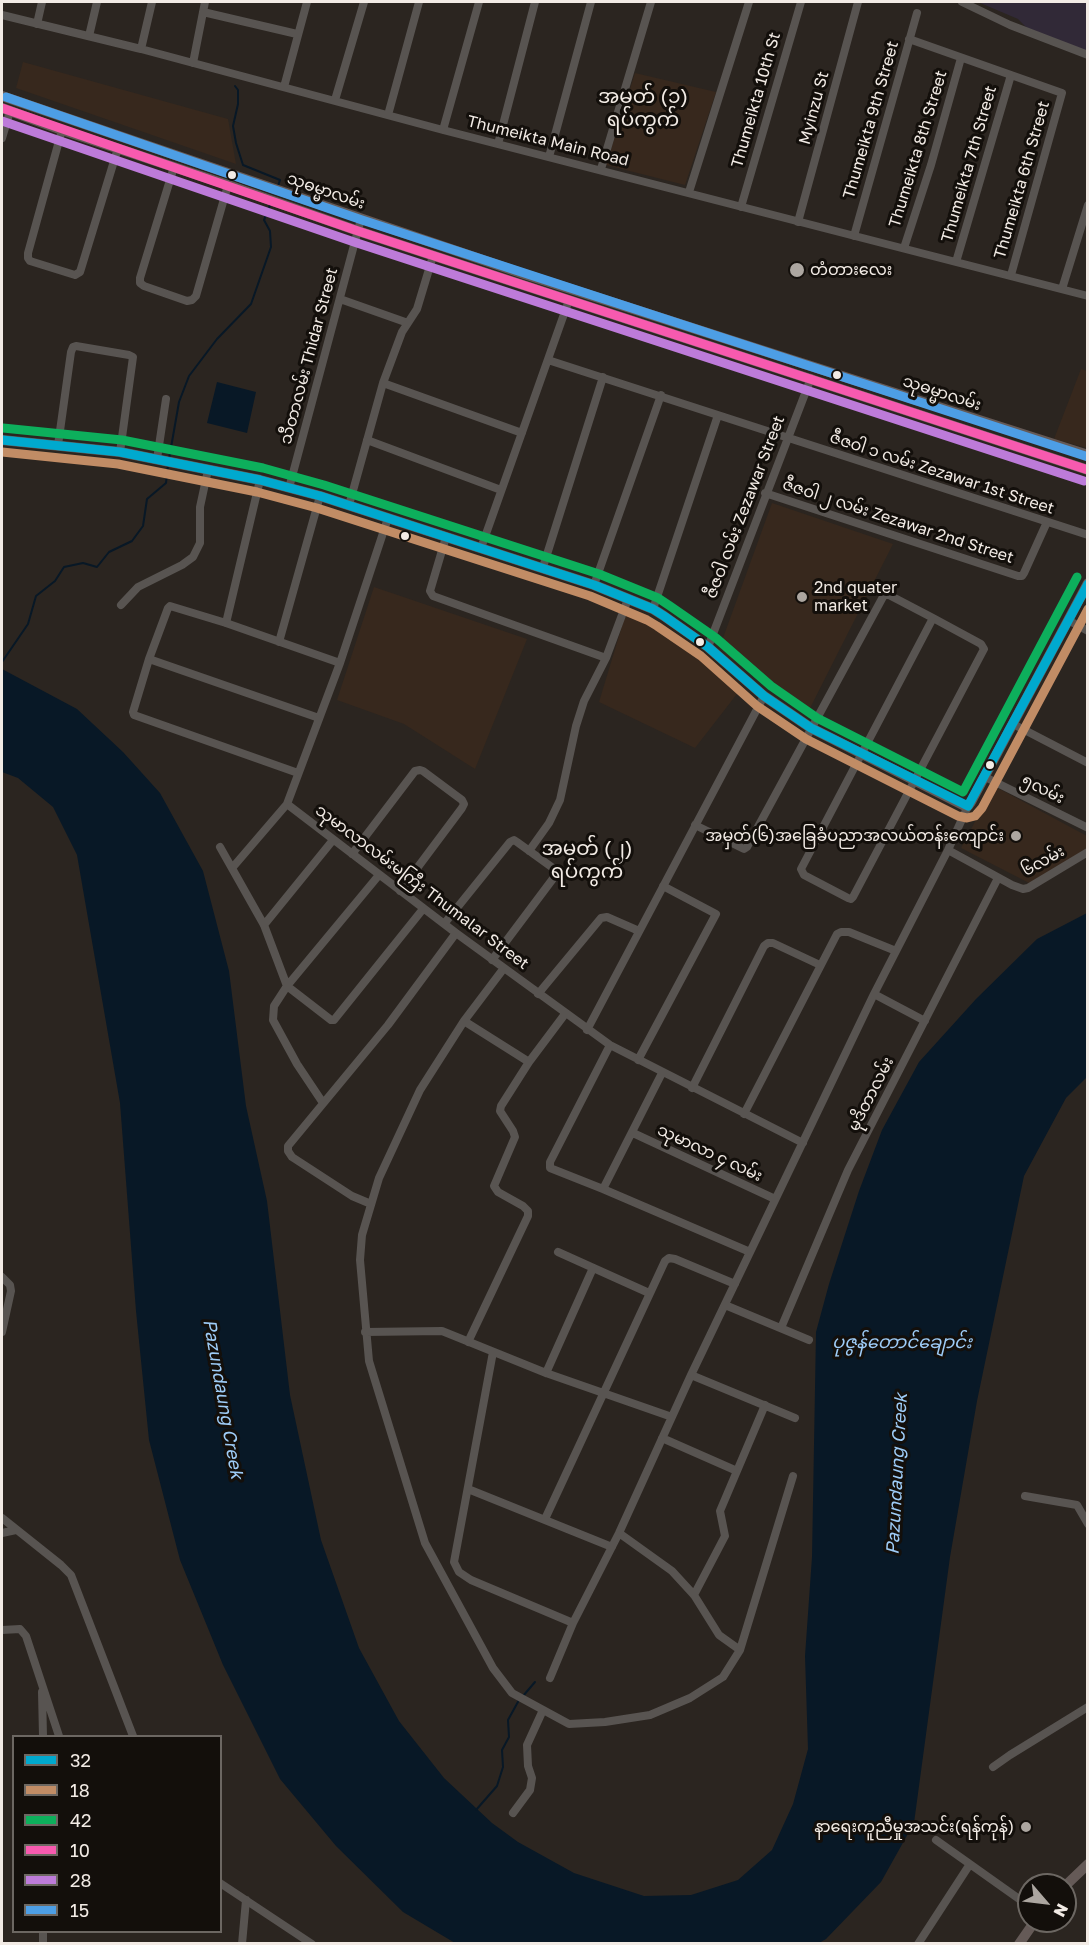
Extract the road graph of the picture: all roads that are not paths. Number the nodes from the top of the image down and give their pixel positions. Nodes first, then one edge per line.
1 (42, 2) edge
2 (97, 2) edge
3 (152, 2) edge
4 (206, 2) edge
5 (307, 2) edge
6 (364, 2) edge
7 (420, 2) edge
8 (479, 2) edge
9 (535, 2) edge
10 (591, 2) edge
11 (651, 2) edge
12 (749, 2) edge
13 (801, 2) edge
14 (858, 2) edge
15 (962, 2) edge
16 (203, 12) junction
17 (917, 13) dead end
18 (2, 15) edge
19 (37, 24) junction
20 (297, 34) junction
21 (89, 36) junction
22 (909, 39) junction
23 (141, 49) junction
24 (1088, 55) edge
25 (961, 58) junction
26 (193, 63) junction
27 (1011, 75) junction
28 (284, 87) junction
29 (2, 96) edge
30 (335, 100) junction
31 (6, 110) edge
32 (388, 115) junction
33 (62, 130) junction
34 (443, 130) junction
35 (2, 138) edge
36 (498, 144) junction
37 (118, 148) junction
38 (549, 157) junction
39 (174, 167) junction
40 (601, 169) junction
41 (228, 184) junction
42 (689, 192) junction
43 (1088, 205) edge
44 (741, 207) junction
45 (362, 219) junction
46 (798, 222) junction
47 (358, 231) junction
48 (854, 236) junction
49 (904, 248) junction
50 (433, 255) junction
51 (956, 262) junction
52 (478, 265) junction
53 (1011, 275) junction
54 (1062, 289) junction
55 (1088, 296) edge
56 (340, 299) junction
57 (568, 300) junction
58 (408, 323) junction
59 (548, 360) junction
60 (603, 377) junction
61 (811, 378) junction
62 (383, 383) junction
63 (661, 395) junction
64 (166, 399) dead end
65 (718, 415) junction
66 (522, 433) junction
67 (787, 438) junction
68 (2, 440) edge
69 (367, 440) junction
70 (58, 445) junction
71 (120, 452) junction
72 (1088, 455) edge
73 (158, 459) junction
74 (208, 470) junction
75 (1088, 470) edge
76 (260, 480) junction
77 (289, 488) junction
78 (501, 490) junction
79 (765, 493) junction
80 (320, 495) junction
81 (349, 505) junction
82 (388, 518) junction
83 (1047, 522) junction
84 (1088, 536) edge
85 (446, 537) junction
86 (481, 548) junction
87 (543, 567) junction
88 (1088, 583) edge
89 (594, 585) junction
90 (628, 599) junction
91 (121, 605) dead end
92 (652, 609) junction
93 (933, 618) junction
94 (1068, 620) junction
95 (226, 623) junction
96 (1088, 631) edge
97 (279, 642) junction
98 (708, 648) junction
99 (606, 658) junction
100 (149, 659) junction
101 (340, 663) junction
102 (764, 696) junction
103 (319, 718) junction
104 (1013, 724) junction
105 (811, 728) junction
106 (862, 755) junction
107 (1088, 763) edge
108 (298, 773) junction
109 (985, 777) junction
110 (913, 781) junction
111 (287, 804) junction
112 (968, 806) junction
113 (695, 825) junction
114 (1088, 828) edge
115 (333, 840) junction
116 (220, 847) dead end
117 (948, 850) junction
118 (530, 851) junction
119 (1088, 852) edge
120 (352, 854) junction
121 (233, 867) junction
122 (379, 875) junction
123 (998, 878) junction
124 (663, 886) junction
125 (400, 891) junction
126 (423, 909) junction
127 (444, 924) junction
128 (264, 925) junction
129 (639, 931) junction
130 (456, 933) junction
131 (896, 951) junction
132 (492, 960) junction
133 (820, 965) junction
134 (504, 968) junction
135 (287, 986) junction
136 (538, 994) junction
137 (874, 994) junction
138 (565, 1014) junction
139 (464, 1021) junction
140 (925, 1021) junction
141 (587, 1030) junction
142 (610, 1045) junction
143 (638, 1060) junction
144 (529, 1062) junction
145 (662, 1073) junction
146 (692, 1088) junction
147 (323, 1103) junction
148 (744, 1114) junction
149 (633, 1133) junction
150 (802, 1143) junction
151 (603, 1189) junction
152 (776, 1199) junction
153 (371, 1203) junction
154 (558, 1252) dead end
155 (750, 1252) junction
156 (593, 1268) junction
157 (2, 1277) edge
158 (735, 1284) junction
159 (649, 1293) junction
160 (725, 1305) junction
161 (781, 1328) junction
162 (2, 1332) edge
163 (365, 1332) junction
164 (809, 1340) dead end
165 (468, 1342) junction
166 (493, 1352) junction
167 (546, 1373) junction
168 (691, 1375) junction
169 (604, 1393) junction
170 (765, 1405) junction
171 (672, 1417) junction
172 (795, 1418) dead end
173 (662, 1438) junction
174 (737, 1471) junction
175 (794, 1476) dead end
176 (468, 1490) junction
177 (1025, 1496) dead end
178 (2, 1518) edge
179 (545, 1520) junction
180 (1088, 1524) edge
181 (16, 1530) junction
182 (2, 1533) edge
183 (619, 1533) junction
184 (612, 1546) junction
185 (694, 1595) junction
186 (573, 1623) junction
187 (2, 1630) edge
188 (740, 1650) junction
189 (550, 1678) dead end
190 (42, 1684) junction
191 (1088, 1707) edge
192 (543, 1710) junction
193 (43, 1735) edge
194 (58, 1735) edge
195 (132, 1735) edge
196 (993, 1767) dead end
197 (513, 1814) dead end
198 (936, 1840) dead end
199 (970, 1864) junction
200 (1088, 1864) edge
201 (1077, 1875) edge
202 (222, 1884) edge
203 (1017, 1897) edge
204 (246, 1900) junction
205 (242, 1944) edge
206 (312, 1944) edge
207 (918, 1944) edge

1 - 19 street
2 - 21 street
3 - 23 street
4 - 16 street
5 - 20 street
6 - 30 street
7 - 32 street
8 - 34 street
9 - 36 street
10 - 38 street
11 - 40 street
12 - 42 street
13 - 44 street, Thumeikta 10th St
14 - 46 street, Myinzu St
15 - 24 street
16 - 20 street
16 - 26 street
17 - 22 street, Thumeikta 9th Street
18 - 19 street, Thumeikta Main Road
19 - 21 street, Thumeikta Main Road
20 - 28 street
21 - 23 street, Thumeikta Main Road
22 - 25 street
22 - 48 street, Thumeikta 9th Street
23 - 26 street, Thumeikta Main Road
25 - 27 street
25 - 49 street, Thumeikta 8th Street
26 - 28 street, Thumeikta Main Road
27 - 51 street, Thumeikta 7th Street
27 - 53 street, Thumeikta 6th Street
28 - 30 street, Thumeikta Main Road
29 - 45 main road, သုဓမ္မာလမ်း
30 - 32 street, Thumeikta Main Road
31 - 33 main road, သုဓမ္မာလမ်း
31 - 35 street
32 - 34 street, Thumeikta Main Road
33 - 37 main road, သုဓမ္မာလမ်း
33 - 37 street
34 - 36 street, Thumeikta Main Road
36 - 38 street, Thumeikta Main Road
37 - 39 main road, သုဓမ္မာလမ်း
38 - 40 street, Thumeikta Main Road
39 - 41 main road, သုဓမ္မာလမ်း
39 - 41 street
40 - 42 street, Thumeikta Main Road
41 - 47 main road, သုဓမ္မာလမ်း
42 - 44 street, Thumeikta Main Road
43 - 54 street
44 - 46 street, Thumeikta Main Road
45 - 47 street, သီတာလမ်း Thidar Street
45 - 52 main road, သုဓမ္မာလမ်း
46 - 48 street, Thumeikta Main Road
47 - 50 main road, သုဓမ္မာလမ်း
47 - 56 street, သီတာလမ်း Thidar Street
48 - 49 street, Thumeikta Main Road
49 - 51 street, Thumeikta Main Road
50 - 52 main road, သုဓမ္မာလမ်း
50 - 58 street
51 - 53 street, Thumeikta Main Road
52 - 57 main road, သုဓမ္မာလမ်း
52 - 72 main road, သုဓမ္မာလမ်း
53 - 54 street, Thumeikta Main Road
54 - 55 street, Thumeikta Main Road
56 - 58 street
56 - 77 street, သီတာလမ်း Thidar Street
57 - 59 street
57 - 61 main road, သုဓမ္မာလမ်း
58 - 62 street
59 - 60 street, ဇီဇဝါ ၁ လမ်း Zezawar 1st Street
59 - 66 street
60 - 63 street, ဇီဇဝါ ၁ လမ်း Zezawar 1st Street
60 - 87 street
61 - 67 street, ဇီဇဝါ လမ်း Zezawar Street
61 - 75 main road, သုဓမ္မာလမ်း
62 - 66 street
62 - 69 street
63 - 65 street, ဇီဇဝါ ၁ လမ်း Zezawar 1st Street
63 - 89 street
64 - 73 street
65 - 67 street, ဇီဇဝါ ၁ လမ်း Zezawar 1st Street
65 - 92 street
66 - 78 street
67 - 79 street, ဇီဇဝါ လမ်း Zezawar Street
67 - 83 street, ဇီဇဝါ ၁ လမ်း Zezawar 1st Street
68 - 70 main road
69 - 78 street
69 - 81 street
70 - 71 main road
70 - 71 street
71 - 73 main road
73 - 74 main road
74 - 76 main road
74 - 91 street
76 - 77 main road
76 - 95 street
77 - 80 main road
78 - 86 street
79 - 83 street, ဇီဇဝါ ၂ လမ်း Zezawar 2nd Street
79 - 98 street, ဇီဇဝါ လမ်း Zezawar Street
80 - 81 main road
80 - 97 street
81 - 82 main road
82 - 85 main road
82 - 101 street
83 - 84 street, ဇီဇဝါ ၁ လမ်း Zezawar 1st Street
85 - 86 main road
85 - 99 street
86 - 87 main road
87 - 89 main road
88 - 94 main road
89 - 90 main road
90 - 92 main road
90 - 99 street
92 - 98 main road
93 - 105 street
93 - 106 street
93 - 110 street
94 - 96 street
94 - 104 main road
95 - 97 street
95 - 100 street
97 - 101 street
98 - 102 main road
99 - 118 street
100 - 103 street
100 - 108 street
101 - 103 street
102 - 105 main road
102 - 113 street
103 - 108 street
104 - 107 street
104 - 109 main road
105 - 106 main road
105 - 113 street
106 - 110 main road
106 - 110 street
108 - 111 street
109 - 112 main road
109 - 114 street, ၅လမ်း
110 - 112 main road
111 - 115 street, သုမာလာလမ်းမကြီး Thumalar Street
111 - 121 street
112 - 117 street
113 - 124 street
115 - 120 street, သုမာလာလမ်းမကြီး Thumalar Street
115 - 128 street
116 - 121 street
117 - 123 street, ၆လမ်း
117 - 131 street
118 - 127 street
118 - 132 street
119 - 123 street, ၆လမ်း
120 - 122 street, သုမာလာလမ်းမကြီး Thumalar Street
120 - 125 street
121 - 128 street
122 - 125 street, သုမာလာလမ်းမကြီး Thumalar Street
122 - 135 street
123 - 140 street, မုဒိတာလမ်း
124 - 129 street
124 - 143 street
125 - 126 street, သုမာလာလမ်းမကြီး Thumalar Street
126 - 127 street, သုမာလာလမ်းမကြီး Thumalar Street
126 - 135 street
127 - 130 street, သုမာလာလမ်းမကြီး Thumalar Street
128 - 135 street
129 - 136 street
129 - 141 street
130 - 132 street, သုမာလာလမ်းမကြီး Thumalar Street
130 - 147 street
131 - 133 street
131 - 137 street
132 - 134 street, သုမာလာလမ်းမကြီး Thumalar Street
133 - 146 street
133 - 148 street
134 - 136 street, သုမာလာလမ်းမကြီး Thumalar Street
134 - 139 street
135 - 147 street
136 - 138 street, သုမာလာလမ်းမကြီး Thumalar Street
137 - 140 street
137 - 150 street
138 - 141 street, သုမာလာလမ်းမကြီး Thumalar Street
138 - 144 street
139 - 144 street
139 - 153 street
140 - 161 street, မုဒိတာလမ်း
141 - 142 street, သုမာလာလမ်းမကြီး Thumalar Street
142 - 143 street, သုမာလာလမ်းမကြီး Thumalar Street
142 - 151 street
143 - 145 street, သုမာလာလမ်းမကြီး Thumalar Street
144 - 165 street
145 - 146 street, သုမာလာလမ်းမကြီး Thumalar Street
145 - 149 street
146 - 148 street, သုမာလာလမ်းမကြီး Thumalar Street
147 - 153 street
148 - 150 street, သုမာလာလမ်းမကြီး Thumalar Street
149 - 151 street
149 - 152 street, သုမာလာ ၄ လမ်း
150 - 152 street
151 - 155 street
152 - 155 street
153 - 163 street
154 - 156 street
155 - 158 street
156 - 159 street
156 - 167 street
157 - 162 street
158 - 159 street
158 - 160 street
159 - 169 street
160 - 161 street
160 - 168 street
161 - 164 street
163 - 165 street
163 - 192 street
165 - 166 street
166 - 167 street
166 - 176 street
167 - 169 street
168 - 170 street
168 - 171 street
169 - 171 street
169 - 179 street
170 - 172 street
170 - 174 street
171 - 173 street
173 - 174 street
173 - 183 street
174 - 185 street
175 - 188 street
176 - 179 street
176 - 186 street
177 - 180 street
178 - 181 street
179 - 184 street
181 - 182 street
181 - 195 street
183 - 184 street
183 - 185 street
184 - 186 street
185 - 188 street
186 - 189 street
187 - 190 street
188 - 192 street
190 - 193 street
190 - 194 street
191 - 196 street
192 - 197 street
198 - 199 street
199 - 203 street
199 - 207 street
200 - 201 main road
202 - 204 street
204 - 205 street
204 - 206 street

